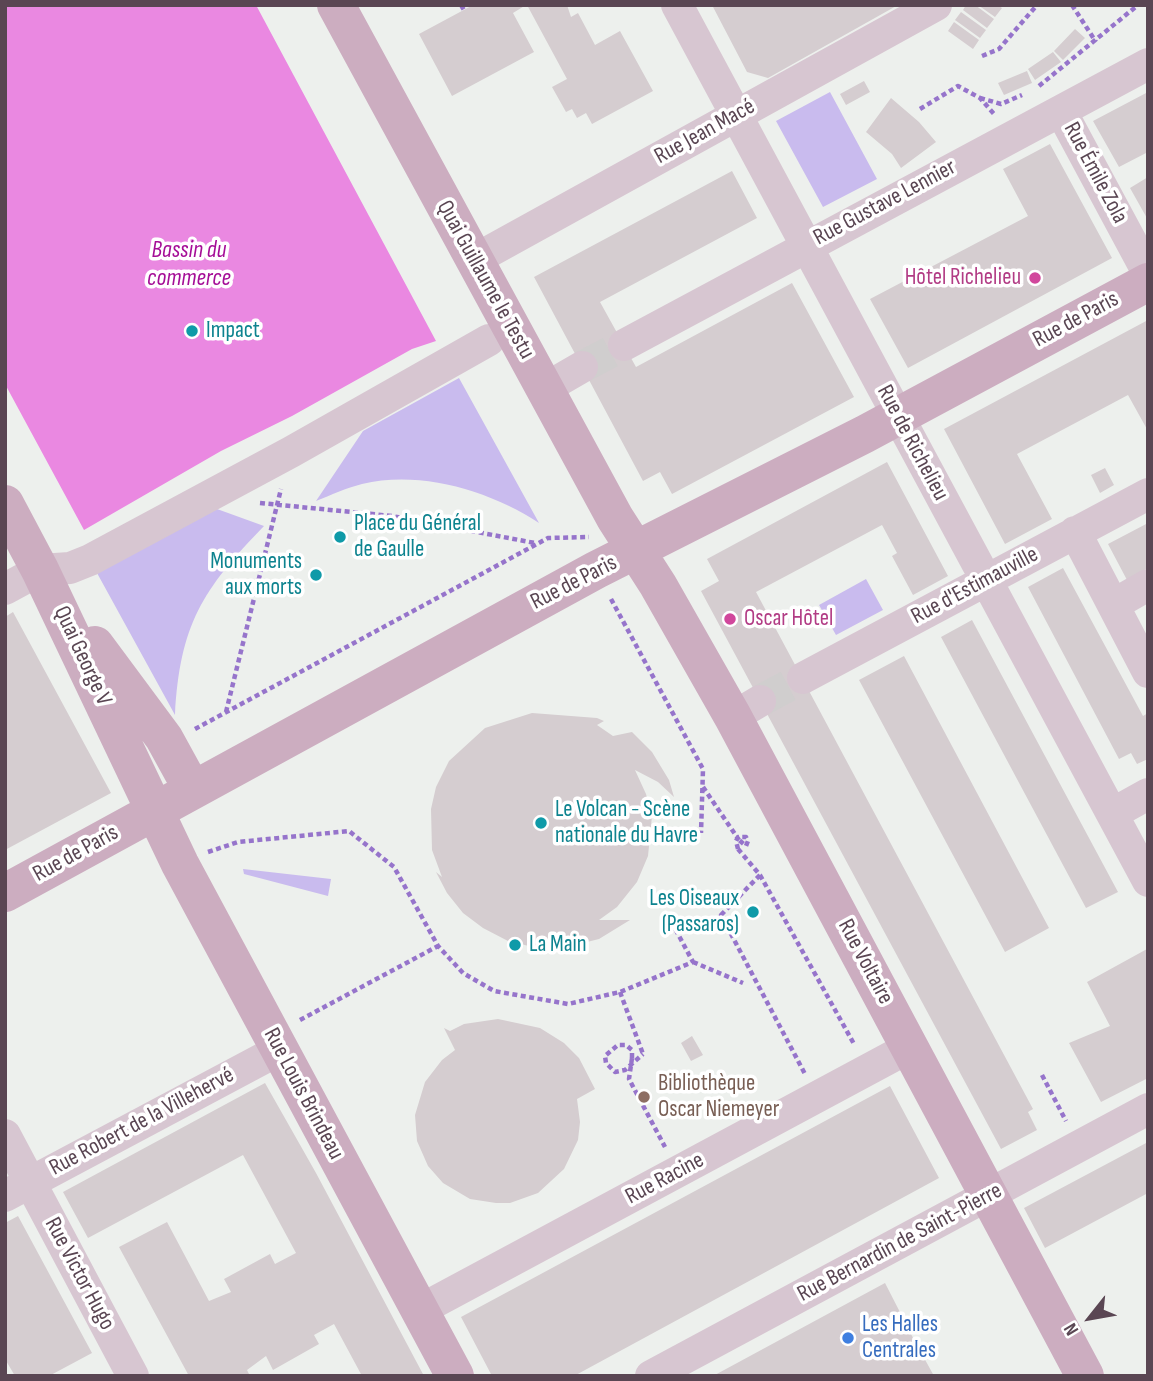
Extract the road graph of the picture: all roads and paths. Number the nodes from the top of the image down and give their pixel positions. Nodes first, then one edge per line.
1 (336, 5) edge
2 (677, 5) edge
3 (936, 5) edge
4 (1037, 5) edge
5 (1072, 5) edge
6 (1138, 5) edge
7 (1096, 42) junction
8 (982, 56) dead end
9 (1148, 64) edge
10 (980, 97) junction
11 (920, 109) dead end
12 (1061, 111) junction
13 (736, 115) junction
14 (1007, 139) junction
15 (806, 245) junction
16 (474, 260) junction
17 (1148, 273) edge
18 (1148, 282) edge
19 (489, 340) dead end
20 (624, 345) tunnel mouth
21 (582, 368) tunnel mouth
22 (544, 389) junction
23 (898, 416) junction
24 (291, 452) junction
25 (1148, 494) edge
26 (277, 502) junction
27 (253, 503) dead end
28 (5, 504) edge
29 (1075, 533) junction
30 (537, 543) junction
31 (637, 552) junction
32 (591, 553) junction
33 (40, 570) junction
34 (986, 580) junction
35 (1148, 585) edge
36 (5, 589) edge
37 (1113, 605) junction
38 (1148, 672) edge
39 (803, 678) tunnel mouth
40 (226, 713) junction
41 (170, 747) junction
42 (702, 786) junction
43 (192, 789) junction
44 (1148, 794) edge
45 (154, 811) junction
46 (1112, 814) junction
47 (701, 833) dead end
48 (204, 853) dead end
49 (760, 875) junction
50 (1148, 881) edge
51 (5, 893) edge
52 (671, 921) dead end
53 (438, 946) junction
54 (693, 962) junction
55 (743, 983) dead end
56 (620, 992) junction
57 (309, 1015) dead end
58 (910, 1047) junction
59 (279, 1050) junction
60 (868, 1069) junction
61 (1042, 1075) dead end
62 (817, 1096) junction
63 (1054, 1098) dead end
64 (1148, 1109) edge
65 (5, 1135) edge
66 (678, 1173) junction
67 (18, 1189) edge
68 (989, 1195) junction
69 (420, 1310) junction
70 (133, 1376) edge
71 (456, 1376) edge
72 (651, 1376) edge
73 (1085, 1376) edge

1 - 16 main road, Quai Guillaume le Testu
2 - 13 street, Rue de Richelieu
3 - 13 street, Rue Jean Macé
4 - 8 path
5 - 7 path
6 - 7 path
7 - 10 path
9 - 12 street, Rue Gustave Lennier
10 - 11 path
10 - 14 path
12 - 14 street, Rue Gustave Lennier
12 - 17 street, Rue Émile Zola
13 - 15 street, Rue de Richelieu
13 - 16 street, Rue Jean Macé
14 - 15 street, Rue Gustave Lennier
15 - 20 street, Rue Gustave Lennier
15 - 23 street, Rue de Richelieu
16 - 22 main road, Quai Guillaume le Testu
18 - 23 main road, Rue de Paris
19 - 24 street
21 - 22 street
22 - 31 main road, Quai Guillaume le Testu
23 - 31 main road, Rue de Paris
23 - 34 street, Rue de Richelieu
24 - 26 path
24 - 33 street
25 - 29 street, Rue d'Estimauville
26 - 27 path
26 - 30 path
26 - 40 path
28 - 33 main road, Quai George V
29 - 34 street, Rue d'Estimauville
29 - 37 street
30 - 32 path
30 - 40 path
31 - 32 main road, Rue de Paris
31 - 58 main road, Rue Voltaire
32 - 42 path
32 - 43 main road, Rue de Paris
33 - 36 street
33 - 41 main road
33 - 45 main road, Quai George V
34 - 39 street, Rue d'Estimauville
34 - 46 street, Rue de Richelieu
35 - 37 street
37 - 38 street
40 - 41 path
41 - 43 main road
42 - 47 path
42 - 49 path, bridge
43 - 45 main road, Rue de Paris
44 - 46 street
45 - 51 main road, Rue de Paris
45 - 59 main road, Rue Louis Brindeau
46 - 50 street, Rue de Richelieu
48 - 53 path
49 - 60 path
49 - 62 path
52 - 54 path
53 - 56 path
53 - 57 path
54 - 55 path
54 - 56 path
56 - 66 path, bridge
58 - 60 street, Rue Racine
58 - 68 main road, Rue Voltaire
59 - 67 street, Rue Robert de la Villehervé
59 - 69 main road, Rue Louis Brindeau
60 - 62 street, Rue Racine
61 - 63 path
62 - 66 street, Rue Racine
64 - 68 street, Rue Bernardin de Saint-Pierre
65 - 67 street, Rue Victor Hugo
66 - 69 street, Rue Racine
67 - 70 street, Rue Victor Hugo
68 - 72 street, Rue Bernardin de Saint-Pierre
68 - 73 main road, Rue Voltaire
69 - 71 main road, Rue Louis Brindeau

